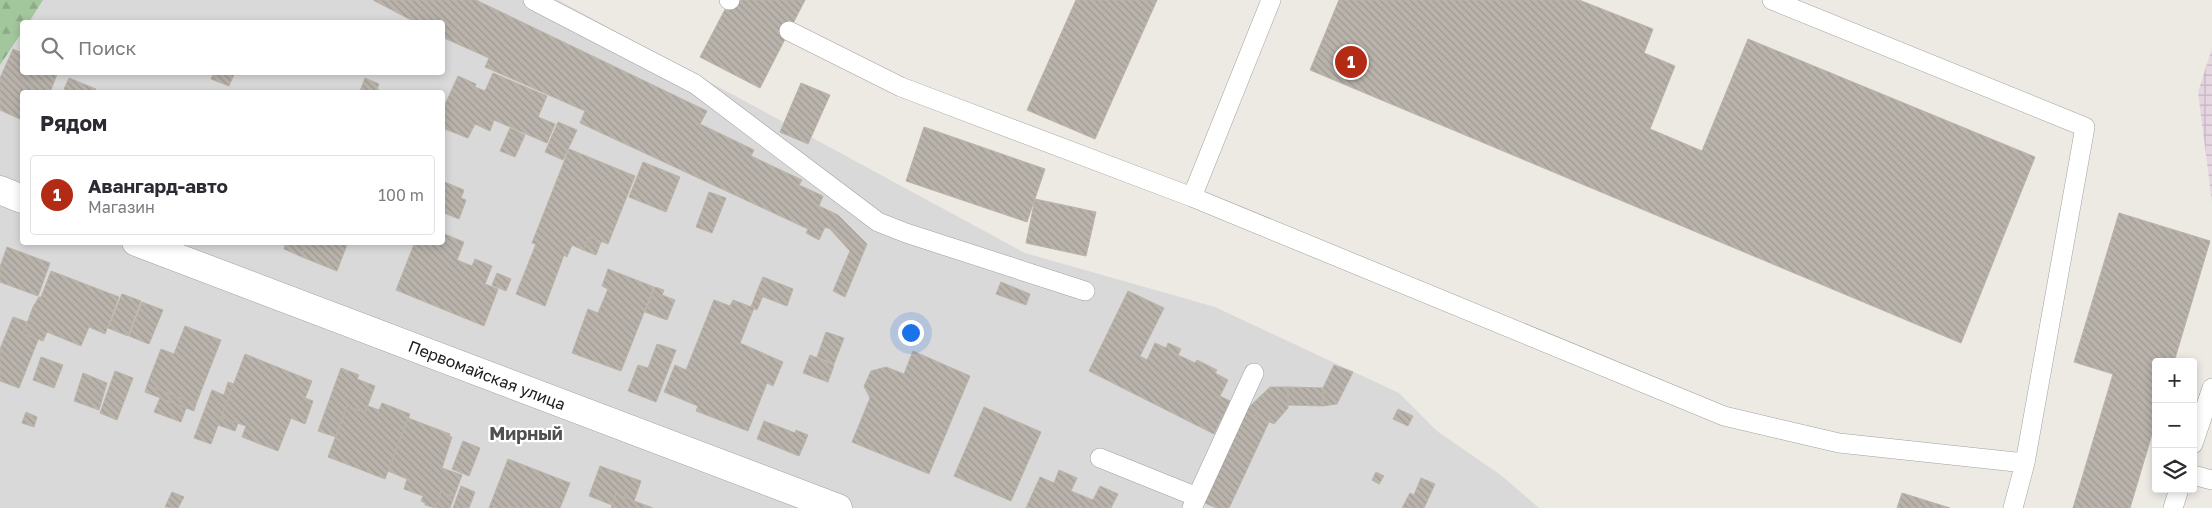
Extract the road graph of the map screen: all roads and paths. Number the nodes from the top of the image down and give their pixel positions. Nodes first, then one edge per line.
1 (533, 0) edge
2 (1271, 0) edge
3 (1772, 0) edge
4 (789, 31) dead end
5 (0, 190) edge
6 (1192, 197) junction
7 (20, 198) edge
8 (144, 245) edge
9 (1085, 291) dead end
10 (1254, 373) dead end
11 (2212, 388) edge
12 (2197, 432) edge
13 (1100, 458) dead end
14 (2025, 464) junction
15 (2197, 477) edge
16 (2212, 480) edge
17 (2178, 493) edge
18 (1194, 503) edge
19 (838, 508) edge
20 (2013, 508) edge
21 (2174, 508) edge

1 - 9 lane
2 - 6 lane
3 - 14 lane
4 - 6 lane
5 - 7 street
6 - 14 lane
8 - 19 street, Первомайская улица
10 - 18 lane
11 - 12 lane
13 - 18 lane
14 - 20 lane
15 - 16 lane
17 - 21 lane

